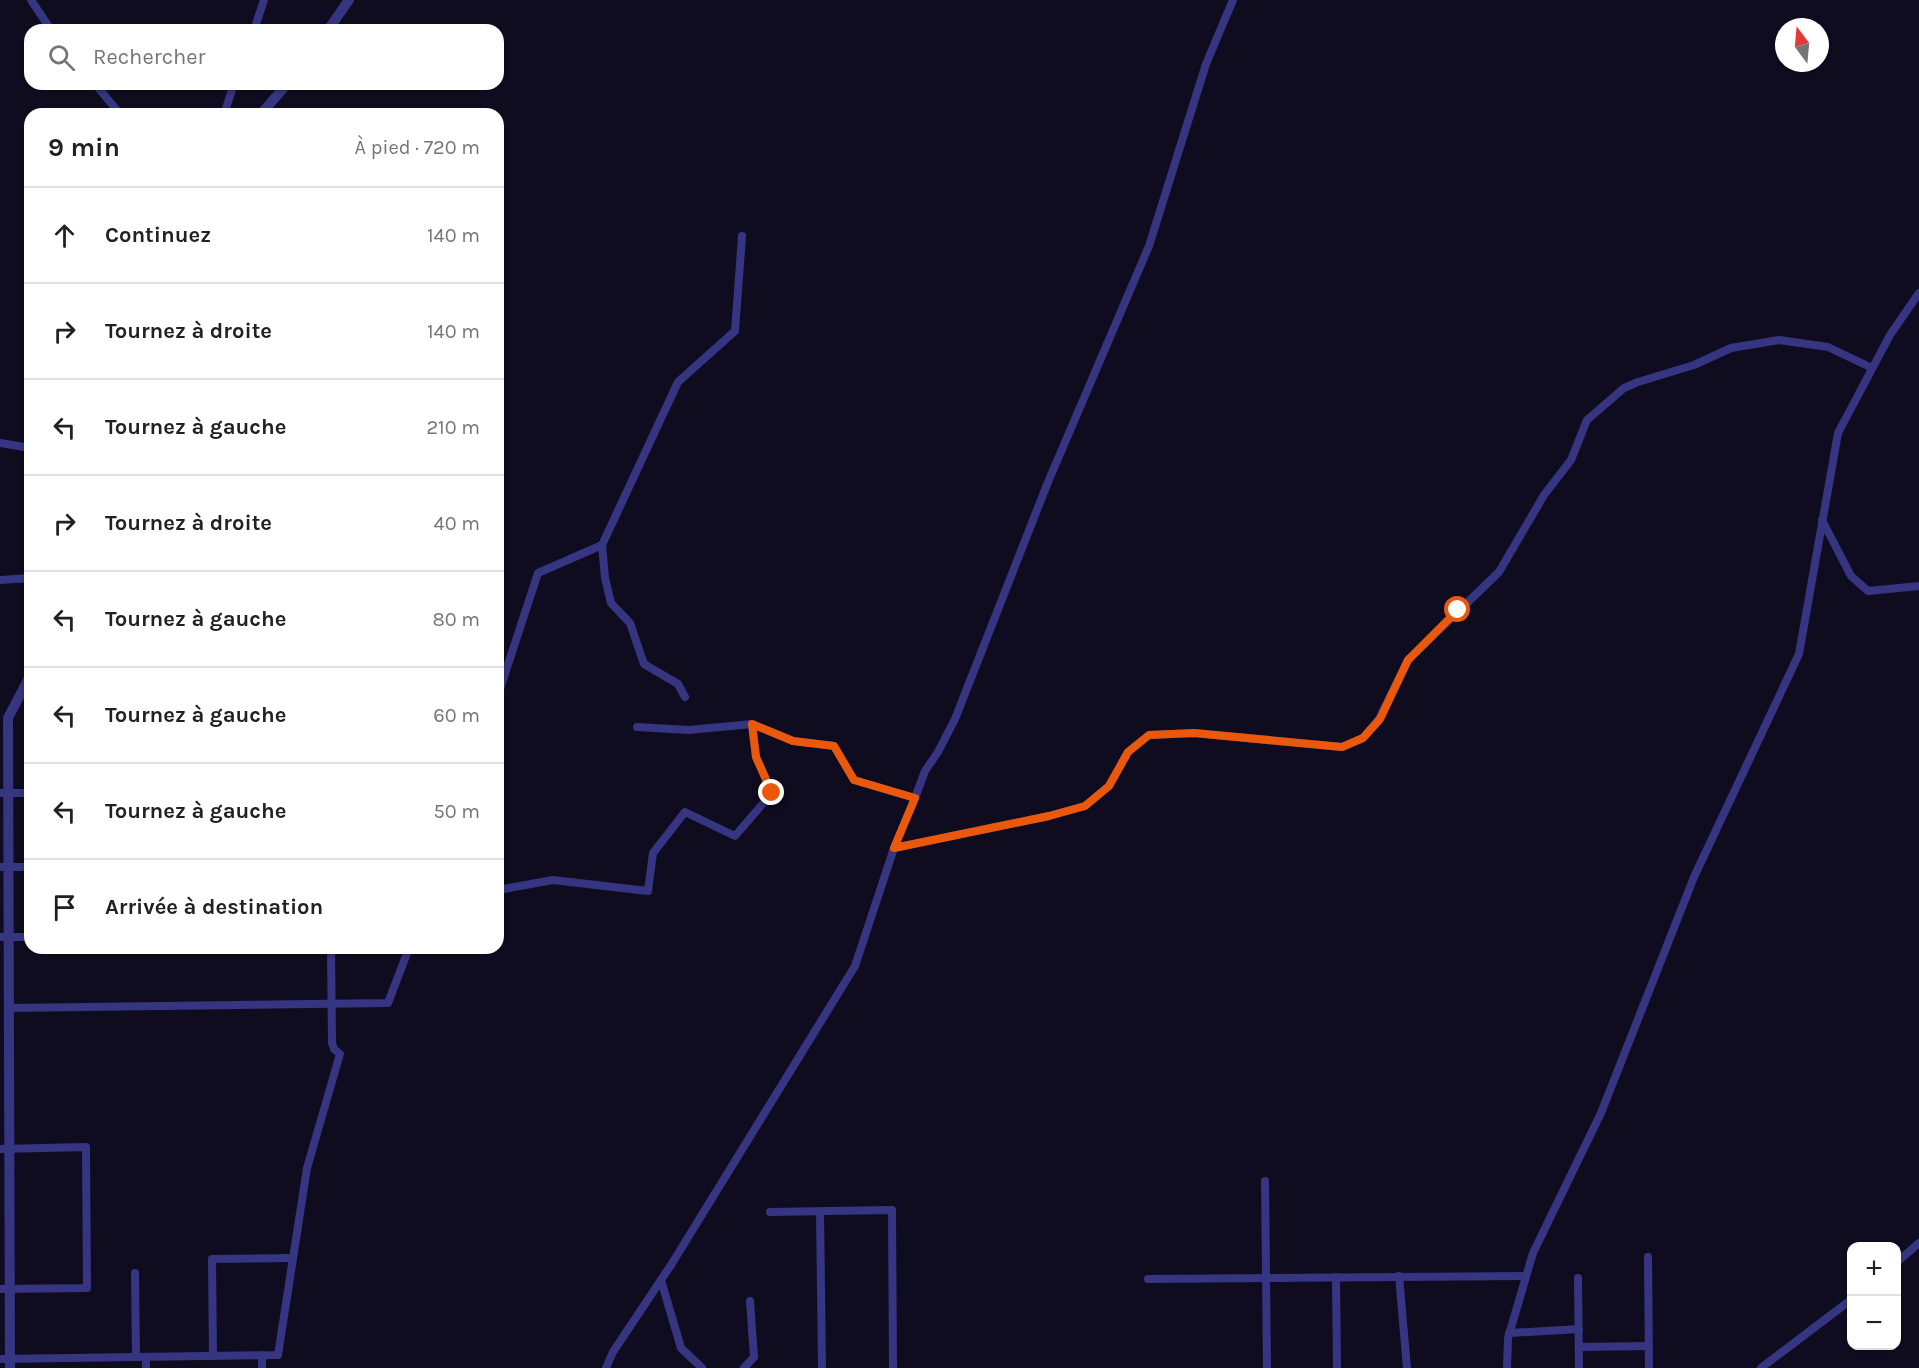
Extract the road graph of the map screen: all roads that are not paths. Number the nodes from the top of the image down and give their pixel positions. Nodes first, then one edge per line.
1 (31, 0) edge
2 (264, 0) edge
3 (349, 0) edge
4 (1233, 0) edge
5 (47, 24) edge
6 (256, 24) edge
7 (332, 24) edge
8 (100, 90) edge
9 (232, 90) edge
10 (282, 90) edge
11 (115, 108) edge
12 (226, 108) edge
13 (266, 108) edge
14 (742, 236) dead end
15 (1919, 293) edge
16 (1916, 302) edge
17 (1872, 368) junction
18 (0, 443) edge
19 (24, 447) edge
20 (1821, 520) junction
21 (602, 545) junction
22 (24, 578) edge
23 (0, 579) edge
24 (1919, 586) edge
25 (504, 677) edge
26 (24, 687) edge
27 (685, 697) dead end
28 (752, 724) junction
29 (637, 727) dead end
30 (4, 793) edge
31 (24, 793) edge
32 (915, 798) junction
33 (894, 848) junction
34 (4, 867) edge
35 (24, 867) edge
36 (504, 889) edge
37 (4, 937) edge
38 (24, 937) edge
39 (331, 954) edge
40 (407, 954) edge
41 (332, 1004) junction
42 (9, 1008) junction
43 (5, 1148) edge
44 (1265, 1180) dead end
45 (820, 1211) junction
46 (770, 1212) dead end
47 (1919, 1243) edge
48 (1648, 1257) dead end
49 (293, 1258) junction
50 (1901, 1259) edge
51 (135, 1273) dead end
52 (1399, 1276) junction
53 (1526, 1276) junction
54 (1336, 1277) junction
55 (1266, 1278) junction
56 (1578, 1278) dead end
57 (1148, 1279) dead end
58 (661, 1280) junction
59 (5, 1289) edge
60 (750, 1301) dead end
61 (1847, 1302) edge
62 (1579, 1329) junction
63 (1509, 1333) junction
64 (1649, 1346) junction
65 (1579, 1347) junction
66 (213, 1356) junction
67 (262, 1356) junction
68 (136, 1357) junction
69 (146, 1357) junction
70 (7, 1362) edge
71 (146, 1368) edge
72 (262, 1368) edge
73 (606, 1368) edge
74 (702, 1368) edge
75 (744, 1368) edge
76 (822, 1368) edge
77 (893, 1368) edge
78 (1267, 1368) edge
79 (1337, 1368) edge
80 (1407, 1368) edge
81 (1507, 1368) edge
82 (1579, 1368) edge
83 (1649, 1368) edge
84 (1761, 1368) edge

1 - 5 street
2 - 6 street
3 - 7 street
4 - 32 street
8 - 11 street
9 - 12 street
10 - 13 street
14 - 21 street
15 - 16 street
16 - 17 street
17 - 20 street
17 - 33 street
18 - 19 street
20 - 24 street
20 - 53 street
21 - 25 street
21 - 27 street
22 - 23 street
26 - 30 street
28 - 29 street
28 - 32 street
28 - 36 street
30 - 31 street
30 - 34 street
32 - 33 street
33 - 58 street
34 - 35 street
34 - 37 street
37 - 38 street
37 - 42 street
39 - 41 street
40 - 41 street
41 - 42 street
41 - 49 street
42 - 43 street
43 - 59 street
43 - 59 street
44 - 55 street
45 - 46 street
45 - 76 street
45 - 77 street
47 - 50 street
48 - 64 street
49 - 66 street
49 - 67 street
51 - 68 street
52 - 53 street
52 - 54 street
52 - 80 street
53 - 63 street
54 - 55 street
54 - 79 street
55 - 57 street
55 - 78 street
56 - 62 street
58 - 73 street
58 - 74 street
59 - 70 street
60 - 75 street
61 - 84 street
62 - 63 street
62 - 65 street
63 - 81 street
64 - 65 street
64 - 83 street
65 - 82 street
66 - 67 street
66 - 69 street
67 - 72 street
68 - 69 street
68 - 70 street
69 - 71 street

